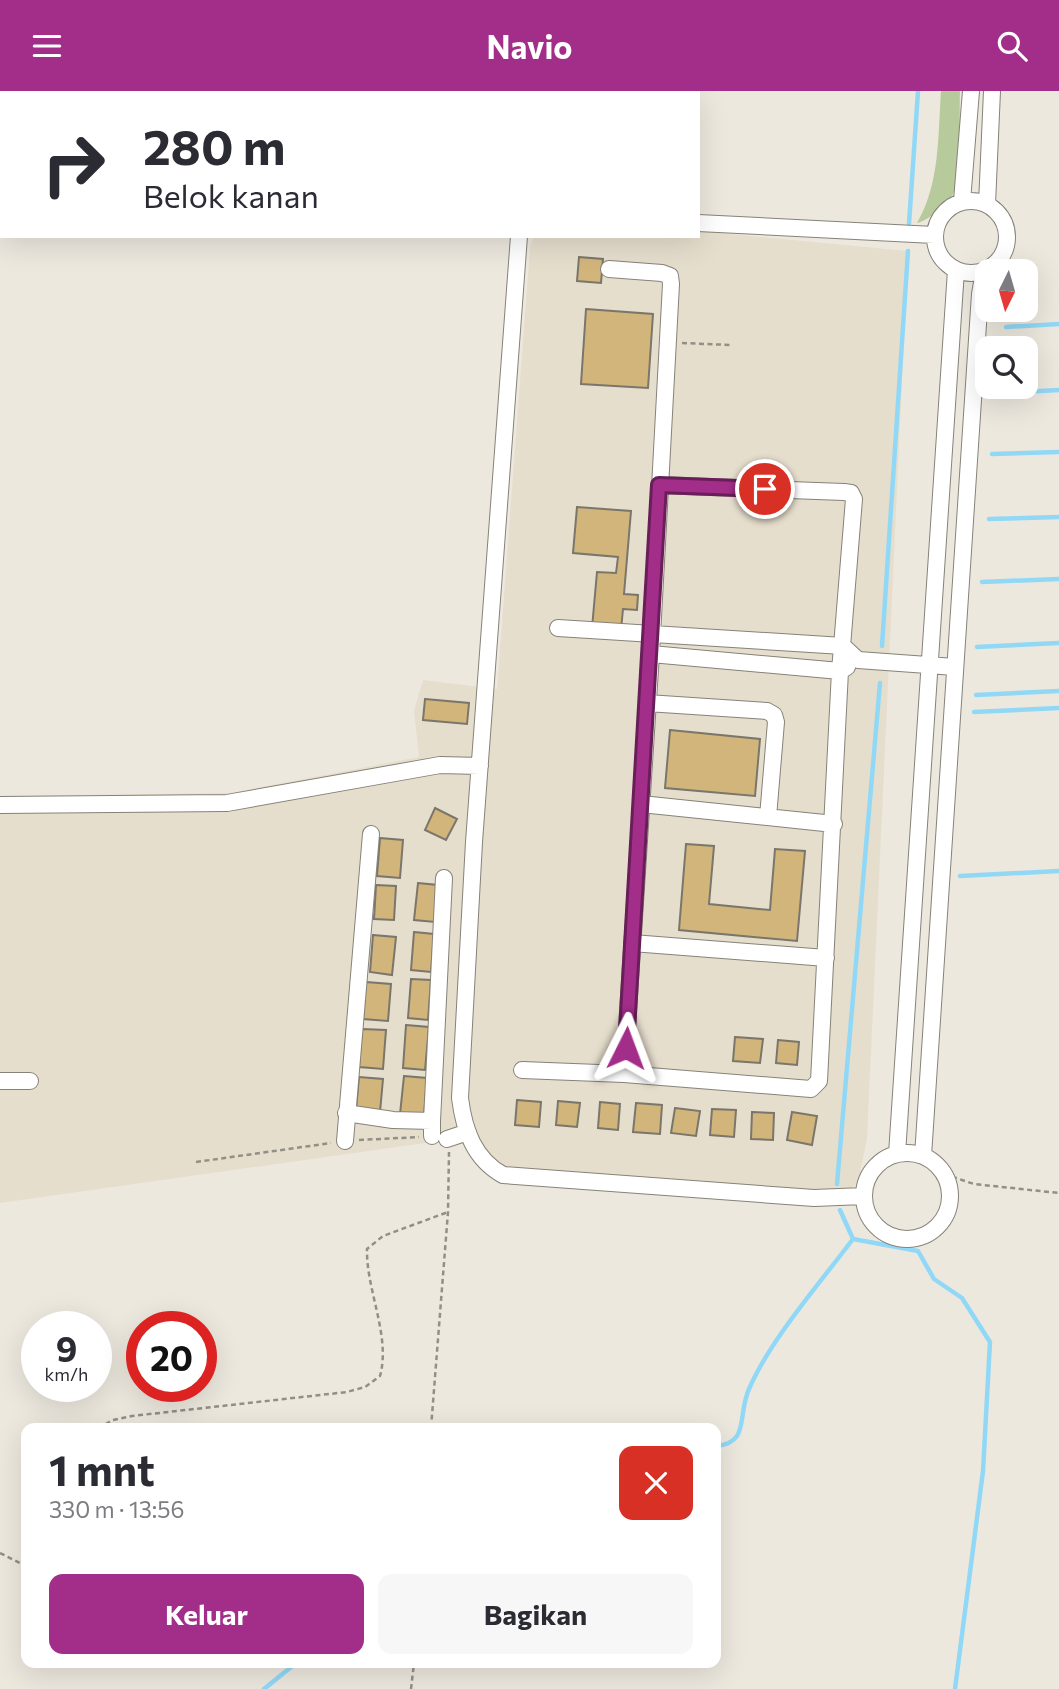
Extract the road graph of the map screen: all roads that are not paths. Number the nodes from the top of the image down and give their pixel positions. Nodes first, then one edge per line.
1 (971, 91) edge
2 (992, 91) edge
3 (962, 201) junction
4 (987, 204) junction
5 (700, 223) edge
6 (934, 235) junction
7 (519, 238) edge
8 (999, 259) edge
9 (609, 269) dead end
10 (956, 271) junction
11 (975, 274) edge
12 (978, 322) edge
13 (659, 485) junction
14 (558, 628) dead end
15 (652, 634) junction
16 (795, 643) junction
17 (843, 646) junction
18 (651, 654) junction
19 (858, 660) junction
20 (930, 665) junction
21 (792, 667) junction
22 (955, 667) junction
23 (840, 671) junction
24 (647, 703) junction
25 (480, 766) junction
26 (641, 804) junction
27 (0, 805) edge
28 (768, 817) junction
29 (834, 824) junction
30 (371, 834) dead end
31 (444, 878) dead end
32 (632, 943) junction
33 (826, 958) junction
34 (522, 1070) dead end
35 (624, 1074) junction
36 (0, 1080) edge
37 (30, 1081) dead end
38 (346, 1113) junction
39 (437, 1132) junction
40 (468, 1132) junction
41 (345, 1141) dead end
42 (897, 1154) junction
43 (923, 1156) junction
44 (864, 1196) junction

1 - 3 street
2 - 4 street
3 - 4 street
3 - 6 street
4 - 8 street
5 - 6 street
6 - 10 street
7 - 25 street
9 - 13 street
10 - 11 street
10 - 20 street
12 - 22 street
13 - 15 street
13 - 17 street
14 - 15 street
15 - 16 street
15 - 18 street
16 - 17 street
16 - 21 street
17 - 19 street
17 - 23 street
18 - 21 street
18 - 24 street
19 - 20 street
19 - 23 street
20 - 22 street
20 - 42 street
21 - 23 street
22 - 43 street
23 - 29 street
24 - 26 street
24 - 28 street
25 - 27 street
25 - 40 street
26 - 28 street
26 - 32 street
28 - 29 street
29 - 33 street
30 - 38 street
31 - 39 street
32 - 33 street
32 - 35 street
33 - 35 street
34 - 35 street
36 - 37 street
38 - 39 street
38 - 41 street
39 - 40 street
40 - 44 street
42 - 43 street
42 - 44 street
43 - 44 street

